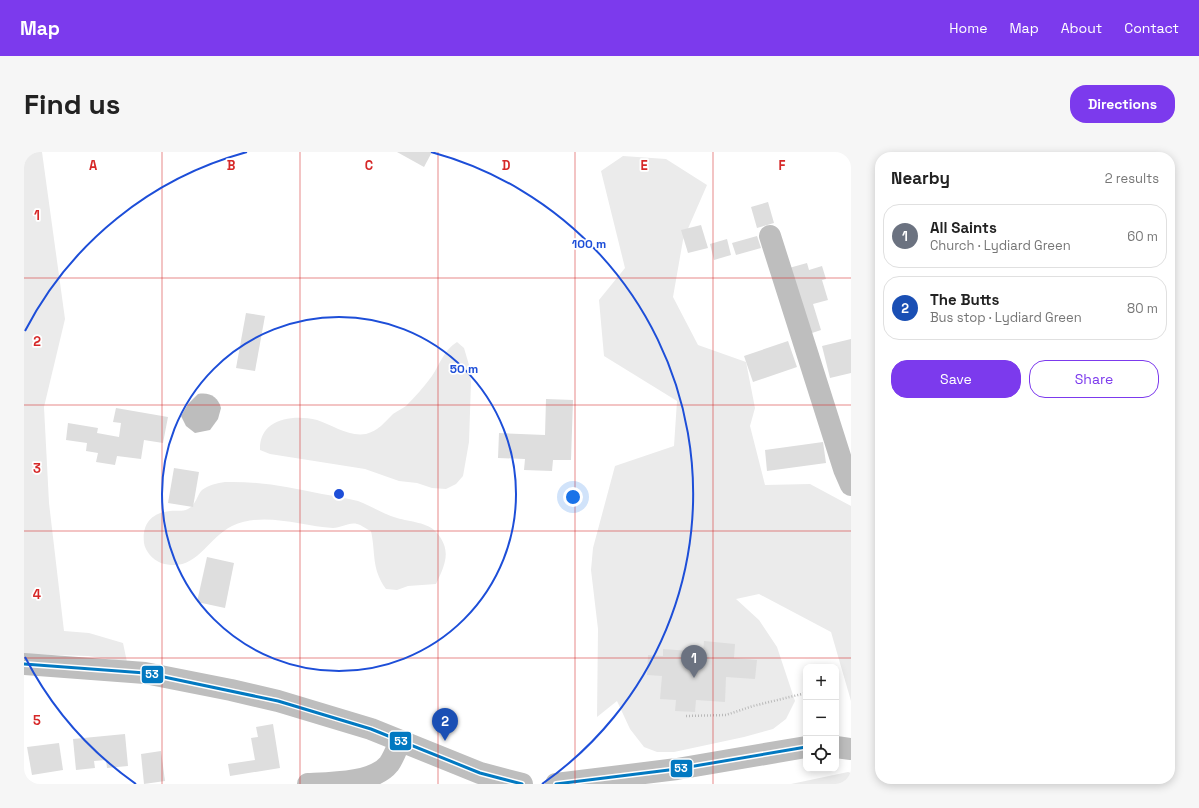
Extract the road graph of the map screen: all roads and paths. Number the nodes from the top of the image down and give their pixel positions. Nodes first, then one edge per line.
1 (770, 236) dead end
2 (851, 485) edge
3 (24, 664) edge
4 (803, 694) edge
5 (686, 716) dead end
6 (400, 741) junction
7 (839, 747) edge
8 (803, 748) edge
9 (851, 749) edge
10 (479, 779) edge
11 (308, 784) edge
12 (522, 784) edge
13 (556, 784) edge

1 - 2 street
3 - 6 street
4 - 5 path
6 - 10 street
6 - 11 street
7 - 9 street
8 - 13 street
10 - 12 street

